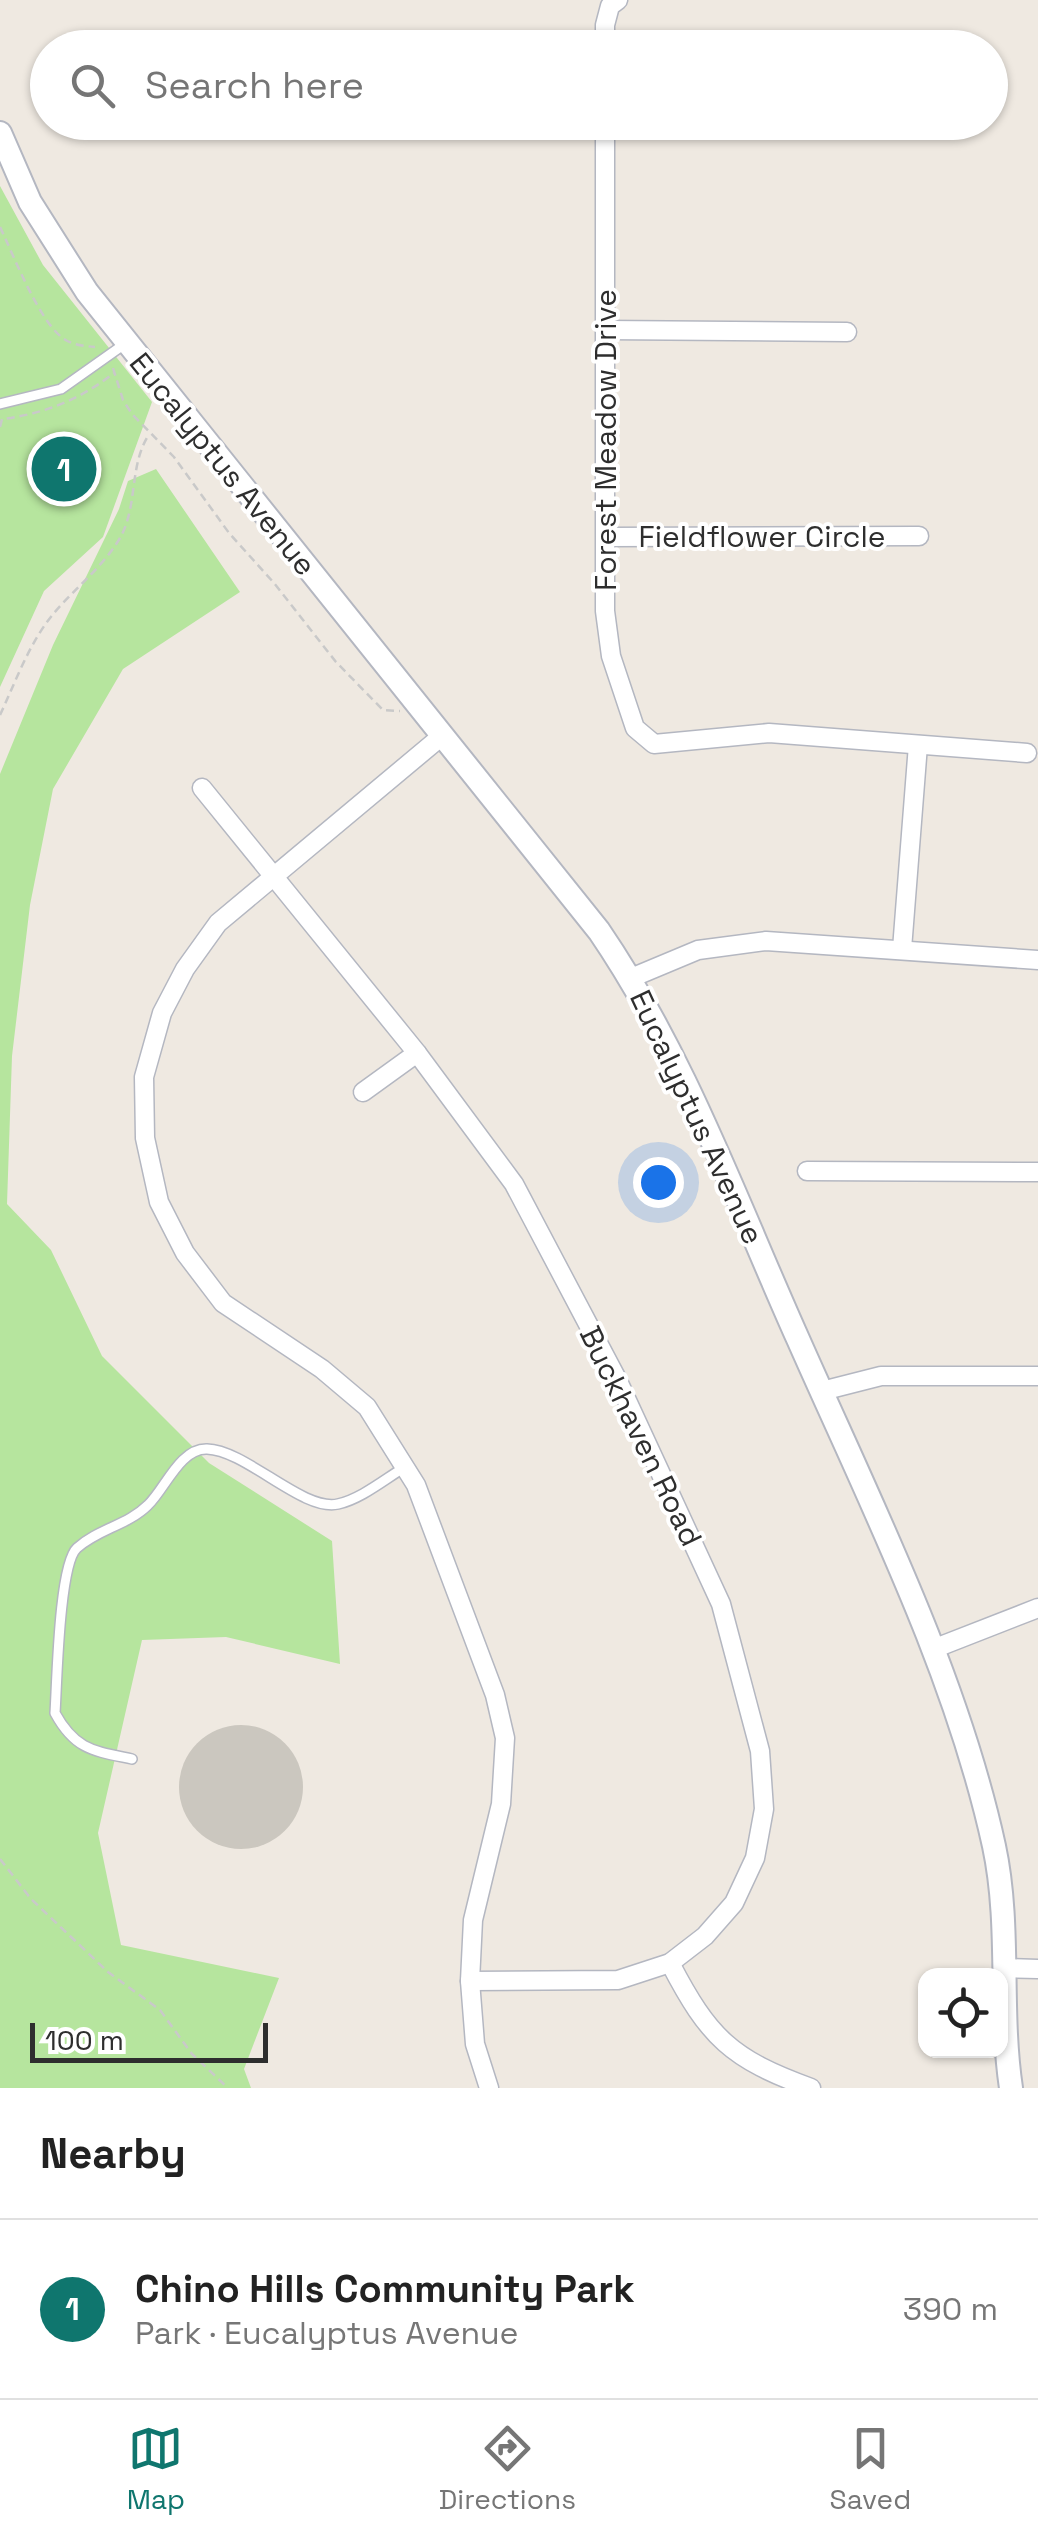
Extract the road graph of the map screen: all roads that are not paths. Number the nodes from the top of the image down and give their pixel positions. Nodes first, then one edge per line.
1 (614, 3) edge
2 (605, 30) edge
3 (0, 133) edge
4 (605, 140) edge
5 (605, 330) junction
6 (847, 332) dead end
7 (126, 343) junction
8 (0, 404) edge
9 (919, 536) dead end
10 (606, 537) junction
11 (443, 735) junction
12 (918, 745) junction
13 (1027, 753) dead end
14 (202, 788) dead end
15 (273, 877) junction
16 (902, 949) junction
17 (1038, 960) edge
18 (631, 978) junction
19 (417, 1053) junction
20 (363, 1092) dead end
21 (807, 1171) dead end
22 (1038, 1172) edge
23 (1038, 1376) edge
24 (822, 1391) junction
25 (405, 1468) junction
26 (1038, 1608) edge
27 (933, 1649) junction
28 (132, 1759) dead end
29 (670, 1964) junction
30 (1003, 1968) edge
31 (1008, 1968) edge
32 (1038, 1969) edge
33 (470, 1981) junction
34 (1008, 2054) edge
35 (489, 2088) edge
36 (810, 2088) edge
37 (1010, 2088) edge

1 - 2 street
3 - 7 street, Eucalyptus Avenue
4 - 5 street, Forest Meadow Drive
5 - 6 street
5 - 10 street, Forest Meadow Drive
7 - 8 lane
7 - 11 street, Eucalyptus Avenue
9 - 10 street, Fieldflower Circle
10 - 12 street, Forest Meadow Drive
11 - 15 street
11 - 18 street, Eucalyptus Avenue
12 - 13 street
12 - 16 street
14 - 15 street, Buckhaven Road
15 - 19 street, Buckhaven Road
15 - 25 street
16 - 17 street
16 - 18 street
18 - 24 street, Eucalyptus Avenue
19 - 20 street
19 - 29 street, Buckhaven Road
21 - 22 street
23 - 24 street
24 - 27 street, Eucalyptus Avenue
25 - 28 lane
25 - 33 street
26 - 27 street
27 - 30 street, Eucalyptus Avenue
29 - 33 street, Buckhaven Road
29 - 36 street
31 - 32 street
33 - 35 street
34 - 37 street, Eucalyptus Avenue

